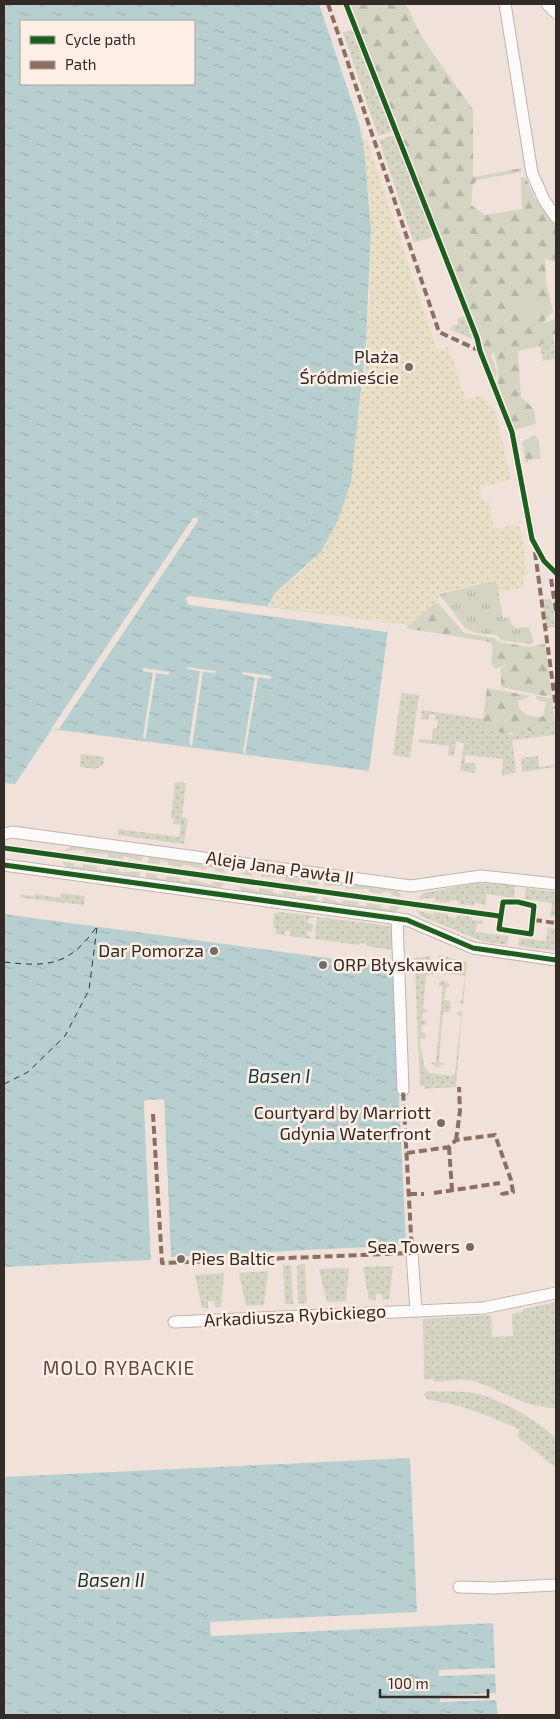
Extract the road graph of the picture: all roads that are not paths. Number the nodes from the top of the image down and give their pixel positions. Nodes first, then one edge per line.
1 (505, 4) edge
2 (547, 4) edge
3 (556, 13) edge
4 (556, 217) edge
5 (4, 834) edge
6 (4, 865) edge
7 (556, 884) edge
8 (397, 918) junction
9 (556, 960) edge
10 (403, 1090) dead end
11 (412, 1253) dead end
12 (556, 1293) edge
13 (416, 1311) junction
14 (174, 1322) dead end
15 (556, 1585) edge
16 (459, 1587) dead end

1 - 4 street
2 - 3 street
5 - 7 street, Aleja Jana Pawła II
6 - 8 street, Aleja Jana Pawła II
8 - 9 street, Aleja Jana Pawła II
8 - 10 street
11 - 13 street
12 - 13 street, Arkadiusza Rybickiego
13 - 14 street, Arkadiusza Rybickiego
15 - 16 street

